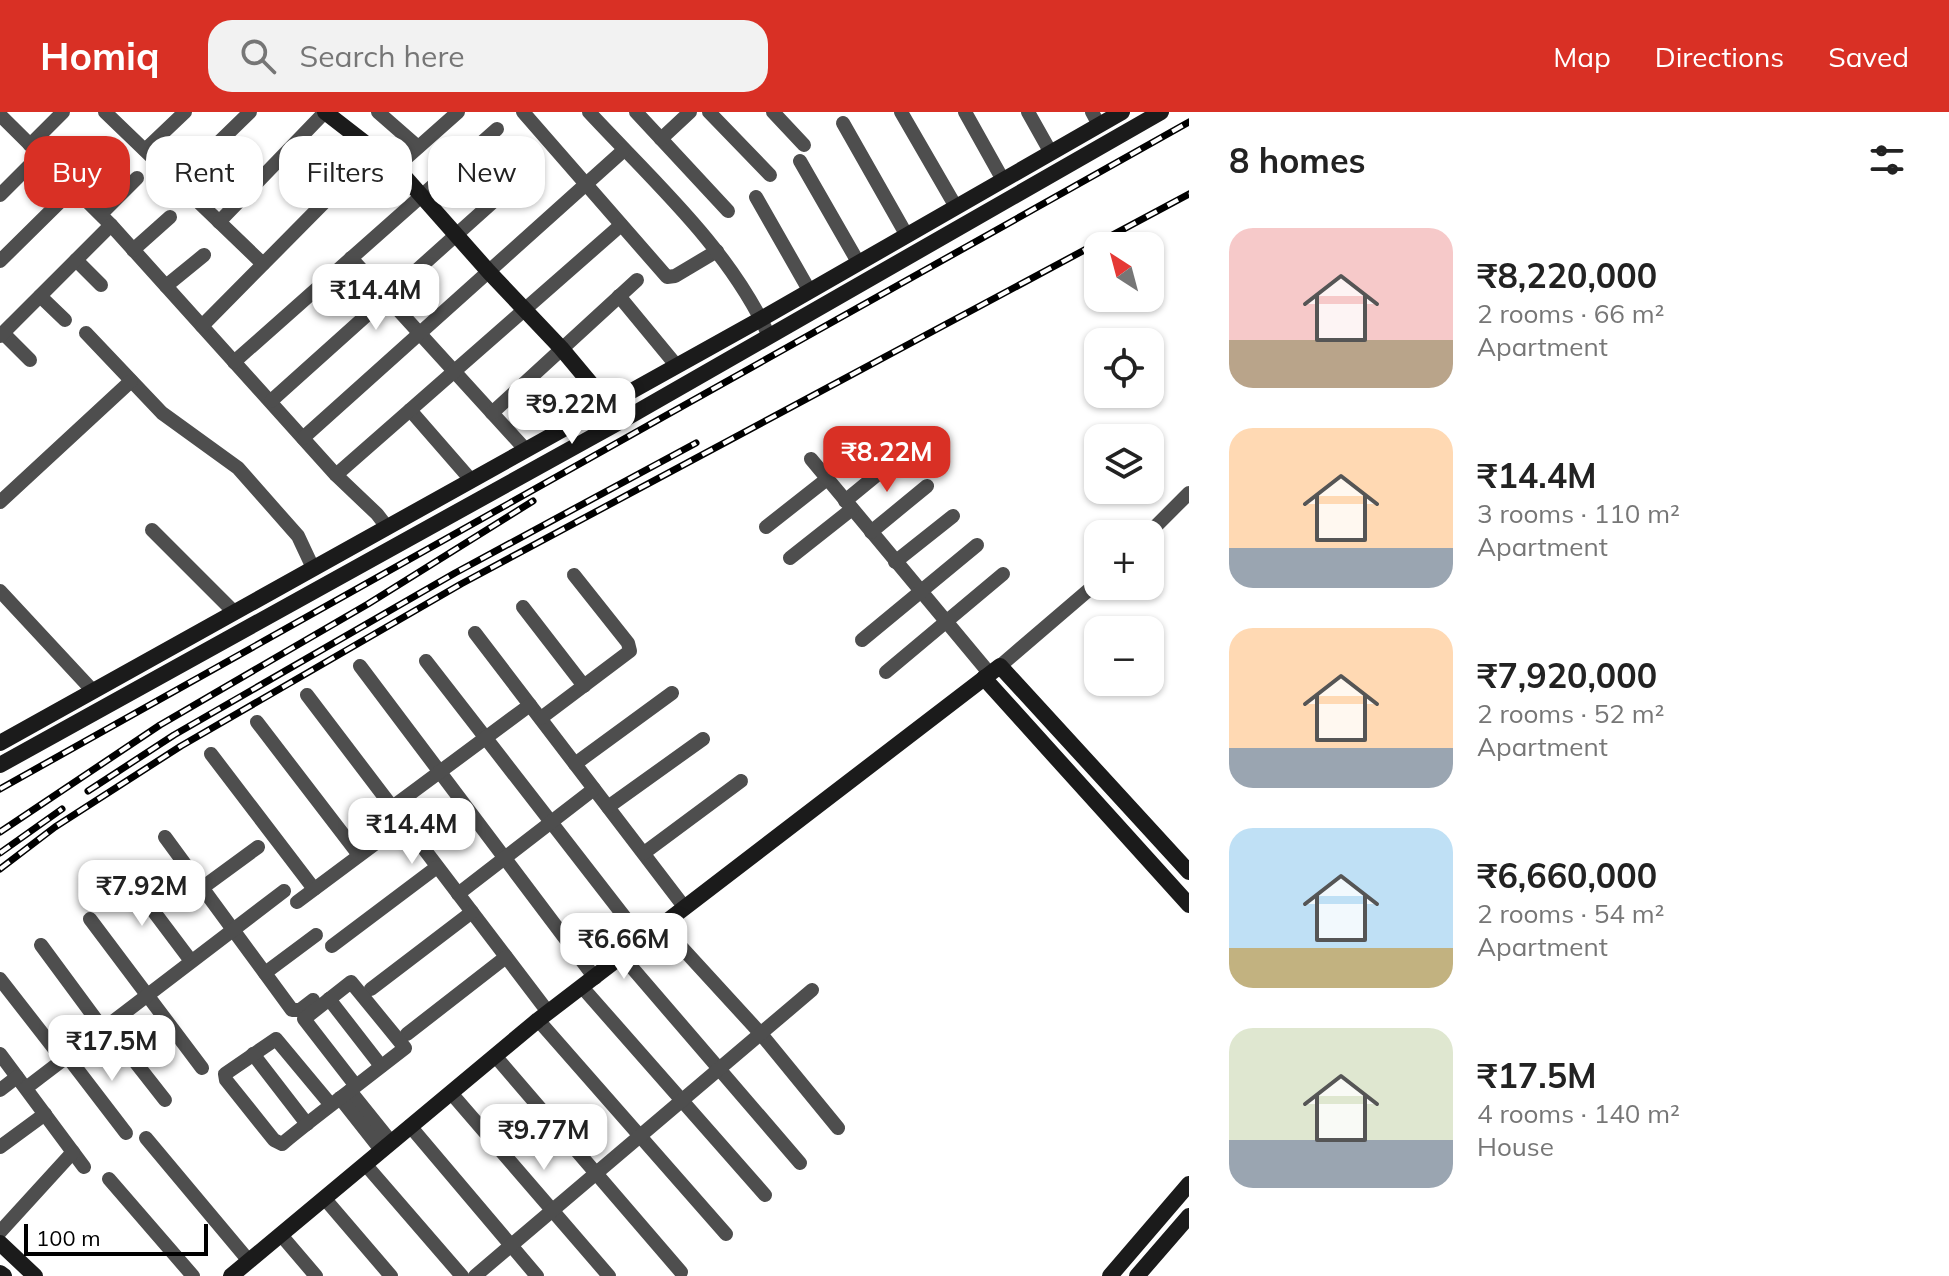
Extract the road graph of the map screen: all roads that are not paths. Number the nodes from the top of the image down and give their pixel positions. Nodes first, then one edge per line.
1 (63, 112) edge
2 (105, 112) edge
3 (250, 112) edge
4 (325, 112) edge
5 (378, 112) edge
6 (458, 112) edge
7 (523, 112) edge
8 (589, 112) edge
9 (636, 112) edge
10 (690, 112) edge
11 (709, 112) edge
12 (773, 112) edge
13 (901, 112) edge
14 (965, 112) edge
15 (1028, 112) edge
16 (1122, 112) edge
17 (1161, 112) edge
18 (181, 113) edge
19 (0, 115) edge
20 (1095, 118) edge
21 (843, 123) dead end
22 (497, 129) dead end
23 (45, 136) edge
24 (225, 136) edge
25 (356, 136) edge
26 (24, 139) edge
27 (661, 139) junction
28 (804, 145) dead end
29 (418, 147) junction
30 (145, 150) joint
31 (624, 150) junction
32 (412, 152) edge
33 (1051, 153) junction
34 (800, 161) dead end
35 (24, 164) edge
36 (770, 175) dead end
37 (137, 178) dead end
38 (1003, 180) junction
39 (586, 184) junction
40 (412, 186) edge
41 (0, 195) edge
42 (421, 196) junction
43 (756, 197) dead end
44 (956, 207) junction
45 (54, 208) edge
46 (95, 208) edge
47 (205, 208) edge
48 (319, 208) edge
49 (485, 208) edge
50 (728, 211) dead end
51 (170, 217) dead end
52 (106, 219) junction
53 (219, 222) junction
54 (621, 225) junction
55 (455, 234) junction
56 (906, 234) junction
57 (133, 250) junction
58 (717, 251) junction
59 (204, 255) dead end
60 (351, 258) junction
61 (76, 260) junction
62 (0, 261) edge
63 (858, 262) junction
64 (263, 264) junction
65 (489, 272) junction
66 (637, 280) dead end
67 (101, 285) dead end
68 (166, 286) junction
69 (809, 290) junction
70 (40, 296) junction
71 (386, 296) junction
72 (619, 296) junction
73 (525, 310) junction
74 (761, 319) junction
75 (65, 320) dead end
76 (202, 326) junction
77 (86, 333) dead end
78 (420, 334) junction
79 (1, 335) edge
80 (769, 336) junction
81 (561, 348) junction
82 (30, 360) dead end
83 (234, 362) junction
84 (676, 365) junction
85 (455, 372) junction
86 (131, 381) junction
87 (271, 401) junction
88 (607, 404) junction
89 (410, 410) junction
90 (492, 413) junction
91 (623, 420) junction
92 (303, 438) junction
93 (525, 449) junction
94 (901, 455) dead end
95 (811, 459) dead end
96 (336, 475) junction
97 (827, 479) junction
98 (471, 480) junction
99 (927, 486) dead end
100 (1189, 493) edge
101 (0, 502) edge
102 (848, 505) junction
103 (953, 516) dead end
104 (1162, 520) edge
105 (387, 527) junction
106 (766, 527) dead end
107 (152, 530) dead end
108 (871, 532) junction
109 (977, 545) dead end
110 (790, 558) dead end
111 (895, 562) junction
112 (313, 568) junction
113 (1003, 574) dead end
114 (574, 575) dead end
115 (0, 591) edge
116 (920, 592) junction
117 (1084, 594) edge
118 (523, 607) dead end
119 (234, 612) junction
120 (946, 624) junction
121 (204, 629) junction
122 (475, 633) dead end
123 (862, 640) dead end
124 (214, 647) junction
125 (426, 661) dead end
126 (360, 666) dead end
127 (886, 672) dead end
128 (992, 673) junction
129 (584, 686) junction
130 (93, 691) junction
131 (672, 693) dead end
132 (307, 695) dead end
133 (530, 705) junction
134 (541, 718) junction
135 (257, 722) dead end
136 (486, 739) junction
137 (703, 739) dead end
138 (0, 743) edge
139 (211, 754) dead end
140 (575, 764) junction
141 (0, 765) edge
142 (440, 773) junction
143 (741, 781) dead end
144 (594, 789) junction
145 (608, 807) junction
146 (391, 808) junction
147 (403, 823) junction
148 (551, 823) junction
149 (165, 837) dead end
150 (258, 847) dead end
151 (644, 853) junction
152 (359, 855) junction
153 (505, 858) junction
154 (437, 867) junction
155 (124, 872) dead end
156 (1189, 872) edge
157 (202, 888) junction
158 (314, 889) junction
159 (284, 891) dead end
160 (458, 894) junction
161 (297, 902) dead end
162 (1189, 905) edge
163 (685, 908) junction
164 (472, 912) junction
165 (90, 919) dead end
166 (662, 926) junction
167 (233, 930) junction
168 (316, 935) dead end
169 (644, 942) junction
170 (41, 945) dead end
171 (332, 946) dead end
172 (622, 956) junction
173 (506, 957) junction
174 (191, 961) junction
175 (265, 973) junction
176 (346, 975) dead end
177 (0, 979) edge
178 (589, 983) junction
179 (371, 989) dead end
180 (812, 990) dead end
181 (148, 995) junction
182 (329, 999) junction
183 (543, 1016) junction
184 (105, 1028) junction
185 (407, 1034) dead end
186 (761, 1034) junction
187 (0, 1054) edge
188 (253, 1054) junction
189 (496, 1057) junction
190 (65, 1058) junction
191 (381, 1066) junction
192 (202, 1068) dead end
193 (719, 1069) junction
194 (22, 1083) junction
195 (0, 1090) edge
196 (451, 1093) junction
197 (344, 1095) junction
198 (165, 1100) dead end
199 (682, 1100) junction
200 (45, 1114) junction
201 (307, 1124) junction
202 (410, 1126) junction
203 (838, 1128) dead end
204 (126, 1133) dead end
205 (640, 1136) junction
206 (146, 1138) dead end
207 (386, 1146) junction
208 (0, 1147) edge
209 (73, 1152) junction
210 (800, 1163) dead end
211 (365, 1164) junction
212 (84, 1167) dead end
213 (596, 1173) junction
214 (109, 1179) dead end
215 (1189, 1184) edge
216 (765, 1195) dead end
217 (325, 1199) junction
218 (552, 1210) junction
219 (1189, 1216) edge
220 (0, 1232) edge
221 (726, 1234) dead end
222 (281, 1235) junction
223 (0, 1243) edge
224 (511, 1246) junction
225 (239, 1271) edge
226 (681, 1272) dead end
227 (35, 1276) edge
228 (193, 1276) edge
229 (316, 1276) edge
230 (391, 1276) edge
231 (462, 1276) edge
232 (475, 1276) edge
233 (537, 1276) edge
234 (609, 1276) edge
235 (1110, 1276) edge
236 (1137, 1276) edge

1 - 23 street
2 - 30 street
3 - 24 street
4 - 25 street
4 - 53 street
5 - 29 street
6 - 29 street
7 - 39 street
8 - 31 street
9 - 27 street
10 - 27 street
11 - 36 street
12 - 28 street
13 - 44 street
14 - 38 street
15 - 33 street
16 - 20 street
17 - 80 street
18 - 30 street
19 - 26 street
20 - 33 street
21 - 56 street
22 - 42 street
27 - 50 street
29 - 32 street
31 - 39 street
31 - 58 street
33 - 38 street
34 - 63 street
35 - 41 street
37 - 52 street
38 - 44 street
39 - 54 street
39 - 65 street
40 - 42 street
42 - 55 street
42 - 60 street
43 - 69 street
44 - 56 street
45 - 62 street
46 - 52 street
47 - 53 street
48 - 64 street
49 - 55 street
51 - 57 street
52 - 57 street
52 - 61 street
53 - 64 street
54 - 58 street
54 - 73 street
55 - 65 street
55 - 71 street
56 - 63 street
57 - 68 street
58 - 74 street
59 - 68 street
60 - 71 street
60 - 83 street
61 - 67 street
61 - 70 street
63 - 69 street
64 - 76 street
65 - 73 street
65 - 78 street
66 - 72 street
68 - 76 street
69 - 74 street
70 - 75 street
70 - 79 street
71 - 78 street
71 - 87 street
72 - 81 street
72 - 84 street
73 - 81 street
73 - 85 street
74 - 80 street
74 - 84 street
76 - 83 street
77 - 86 street
78 - 85 street
78 - 92 street
79 - 82 street
80 - 91 street
81 - 88 street
81 - 90 street
83 - 87 street
84 - 88 street
85 - 89 street
85 - 90 street
86 - 101 street
86 - 112 street
87 - 92 street
88 - 91 street
88 - 93 street
89 - 96 street
89 - 98 street
90 - 93 street
91 - 124 street
92 - 96 street
93 - 98 street
94 - 102 street
95 - 97 street
96 - 105 street
97 - 102 street
97 - 106 street
98 - 105 street
99 - 108 street
100 - 104 street
102 - 108 street
102 - 110 street
103 - 111 street
105 - 112 street
107 - 119 street
108 - 111 street
109 - 116 street
111 - 116 street
112 - 119 street
113 - 120 street
114 - 129 street
115 - 130 street
116 - 120 street
116 - 123 street
117 - 128 street
118 - 129 street
119 - 121 street
120 - 127 street
120 - 128 street
121 - 124 street
121 - 130 street
122 - 133 street
124 - 141 street
125 - 136 street
126 - 142 street
128 - 156 street
128 - 162 street
128 - 163 street
129 - 134 street
130 - 138 street
131 - 140 street
132 - 146 street
133 - 134 street
133 - 136 street
134 - 140 street
135 - 152 street
136 - 142 street
136 - 148 street
137 - 145 street
139 - 158 street
140 - 144 street
142 - 146 street
142 - 153 street
143 - 151 street
144 - 145 street
144 - 148 street
145 - 151 street
146 - 147 street
147 - 152 street
147 - 154 street
148 - 153 street
148 - 169 street
149 - 157 street
150 - 157 street
151 - 163 street
152 - 158 street
153 - 160 street
153 - 178 street
154 - 160 street
154 - 171 street
155 - 174 street
157 - 167 street
158 - 161 street
159 - 167 street
160 - 164 street
163 - 166 street
164 - 173 street
164 - 179 street
165 - 181 street
166 - 169 street
166 - 186 street
167 - 174 street
167 - 175 street
168 - 175 street
169 - 172 street
170 - 184 street
172 - 178 street
172 - 193 street
173 - 183 street
173 - 185 street
174 - 181 street
175 - 176 street
177 - 190 street
178 - 183 street
178 - 199 street
180 - 186 street
181 - 184 street
181 - 192 street
182 - 191 street
182 - 191 street
182 - 197 street
183 - 189 street
183 - 205 street
184 - 190 street
184 - 198 street
186 - 193 street
186 - 203 street
187 - 194 street
188 - 197 street
188 - 201 street
188 - 201 street
189 - 196 street
189 - 213 street
190 - 194 street
190 - 204 street
191 - 197 street
193 - 199 street
193 - 210 street
194 - 195 street
194 - 200 street
196 - 202 street
196 - 218 street
197 - 201 street
197 - 207 street
199 - 205 street
199 - 216 street
200 - 208 street
200 - 209 street
202 - 207 street
202 - 224 street
205 - 213 street
205 - 221 street
206 - 225 street
207 - 211 street
209 - 212 street
209 - 220 street
211 - 217 street
211 - 231 street
213 - 218 street
213 - 226 street
214 - 228 street
215 - 235 street
217 - 222 street
217 - 230 street
218 - 224 street
218 - 234 street
219 - 236 street
222 - 225 street
222 - 229 street
223 - 227 street
224 - 232 street
224 - 233 street

